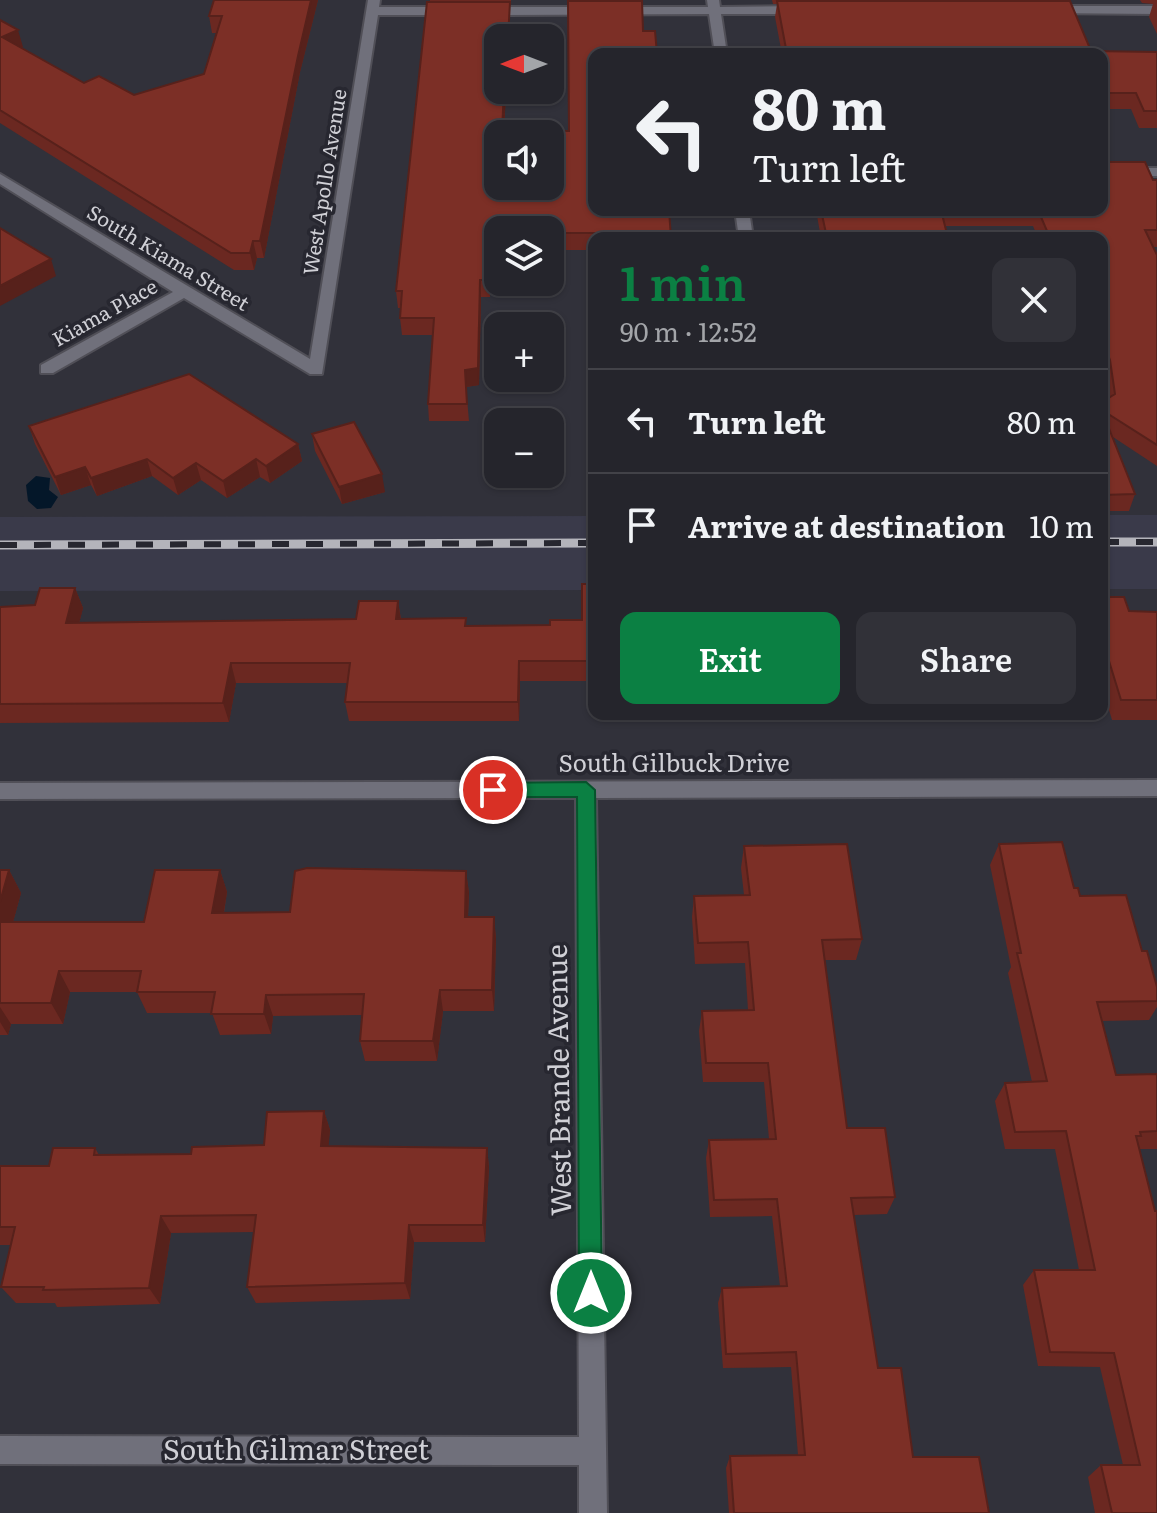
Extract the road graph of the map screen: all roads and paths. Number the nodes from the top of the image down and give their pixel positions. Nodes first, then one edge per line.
1 (714, 5) edge
2 (1068, 5) edge
3 (373, 6) edge
4 (525, 6) edge
5 (823, 10) edge
6 (1039, 10) edge
7 (1157, 10) edge
8 (720, 48) edge
9 (1108, 172) edge
10 (1157, 172) edge
11 (0, 178) edge
12 (184, 292) junction
13 (47, 369) dead end
14 (316, 370) joint
15 (1157, 788) edge
16 (586, 790) junction
17 (0, 791) edge
18 (0, 1450) edge
19 (592, 1451) junction
20 (593, 1513) edge

1 - 4 street
1 - 5 street
1 - 8 street
2 - 6 street
2 - 7 street
3 - 4 street
3 - 14 street, West Apollo Avenue
9 - 10 street
11 - 12 street, South Kiama Street
12 - 13 street, Kiama Place
12 - 14 street, South Kiama Street
15 - 16 street, South Gilbuck Drive
16 - 17 street, South Gilbuck Drive
16 - 19 street, West Brande Avenue
18 - 19 street, South Gilmar Street
19 - 20 street, West Brande Avenue

